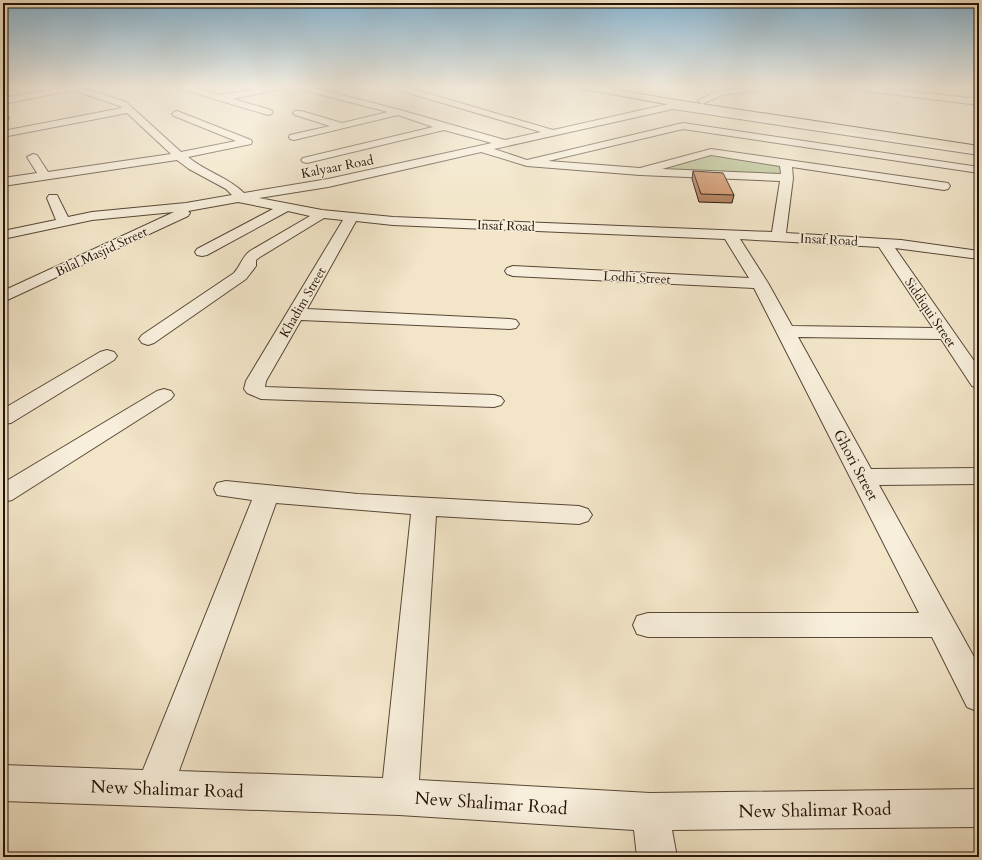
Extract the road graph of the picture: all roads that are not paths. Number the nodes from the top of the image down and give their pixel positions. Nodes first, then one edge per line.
1 (39, 127) edge
2 (147, 127) edge
3 (210, 127) edge
4 (337, 127) edge
5 (444, 127) joint
6 (535, 127) edge
7 (579, 127) edge
8 (678, 127) edge
9 (691, 127) edge
10 (811, 127) edge
11 (835, 127) edge
12 (870, 127) edge
13 (898, 127) edge
14 (905, 128) dead end
15 (555, 133) junction
16 (3, 134) edge
17 (294, 137) dead end
18 (979, 142) edge
19 (505, 144) junction
20 (484, 149) junction
21 (979, 149) edge
22 (960, 150) joint
23 (979, 154) edge
24 (179, 156) junction
25 (33, 158) dead end
26 (307, 160) dead end
27 (527, 163) junction
28 (786, 164) junction
29 (979, 170) edge
30 (640, 172) junction
31 (44, 175) junction
32 (787, 178) junction
33 (3, 182) edge
34 (944, 186) dead end
35 (53, 198) dead end
36 (242, 199) junction
37 (199, 205) junction
38 (286, 207) junction
39 (322, 214) junction
40 (352, 217) junction
41 (64, 222) junction
42 (49, 226) junction
43 (3, 235) edge
44 (730, 235) junction
45 (778, 237) junction
46 (884, 243) junction
47 (3, 249) edge
48 (202, 252) dead end
49 (979, 255) edge
50 (514, 271) dead end
51 (760, 282) junction
52 (3, 297) edge
53 (294, 314) junction
54 (510, 324) dead end
55 (786, 331) junction
56 (946, 334) junction
57 (148, 339) dead end
58 (107, 356) dead end
59 (979, 382) edge
60 (164, 395) dead end
61 (494, 401) dead end
62 (3, 418) edge
63 (979, 476) edge
64 (863, 477) junction
65 (226, 489) dead end
66 (3, 494) edge
67 (267, 494) junction
68 (424, 507) junction
69 (579, 515) dead end
70 (648, 625) dead end
71 (941, 625) junction
72 (979, 697) edge
73 (3, 783) edge
74 (154, 789) junction
75 (400, 797) junction
76 (979, 808) edge
77 (650, 812) junction
78 (657, 857) edge

1 - 16 street
2 - 24 street
3 - 24 street
4 - 17 street
5 - 19 street
5 - 26 street
6 - 15 street
7 - 15 street, Kalyaar Road
8 - 27 street
9 - 29 street
10 - 22 street
11 - 21 main road
12 - 18 main road
13 - 14 street
15 - 19 street, Kalyaar Road
19 - 20 street, Kalyaar Road
20 - 27 street
20 - 36 street, Kalyaar Road
22 - 23 main road
24 - 31 street
24 - 36 street
25 - 31 street
27 - 30 street
28 - 30 street
28 - 32 street
28 - 34 street
30 - 32 street
31 - 33 street
32 - 45 street
35 - 41 street
36 - 37 street, Kalyaar Road
36 - 38 street, Insaf Road
37 - 41 street, Kalyaar Road
37 - 52 street, Bilal Masjid Street
38 - 39 street, Insaf Road
38 - 48 street
39 - 40 street, Insaf Road
39 - 57 street
40 - 44 street, Insaf Road
40 - 53 street, Khadim Street
41 - 42 street, Kalyaar Road
42 - 43 street, Kalyaar Road
42 - 47 street
44 - 45 street, Insaf Road
44 - 51 street, Ghori Street
45 - 46 street, Insaf Road
46 - 49 street, Insaf Road
46 - 56 street, Siddiqui Street
50 - 51 street, Lodhi Street
51 - 55 street, Ghori Street
53 - 54 street
53 - 61 street, Khadim Street
55 - 56 street
55 - 64 street, Ghori Street
56 - 59 street, Siddiqui Street
58 - 62 street
60 - 66 street
63 - 64 street
64 - 71 street, Ghori Street
65 - 67 street
67 - 68 street
67 - 74 street
68 - 69 street
68 - 75 street
70 - 71 street
71 - 72 street, Ghori Street
73 - 74 street, New Shalimar Road
74 - 75 street, New Shalimar Road
75 - 77 street, New Shalimar Road
76 - 77 street, New Shalimar Road
77 - 78 street

